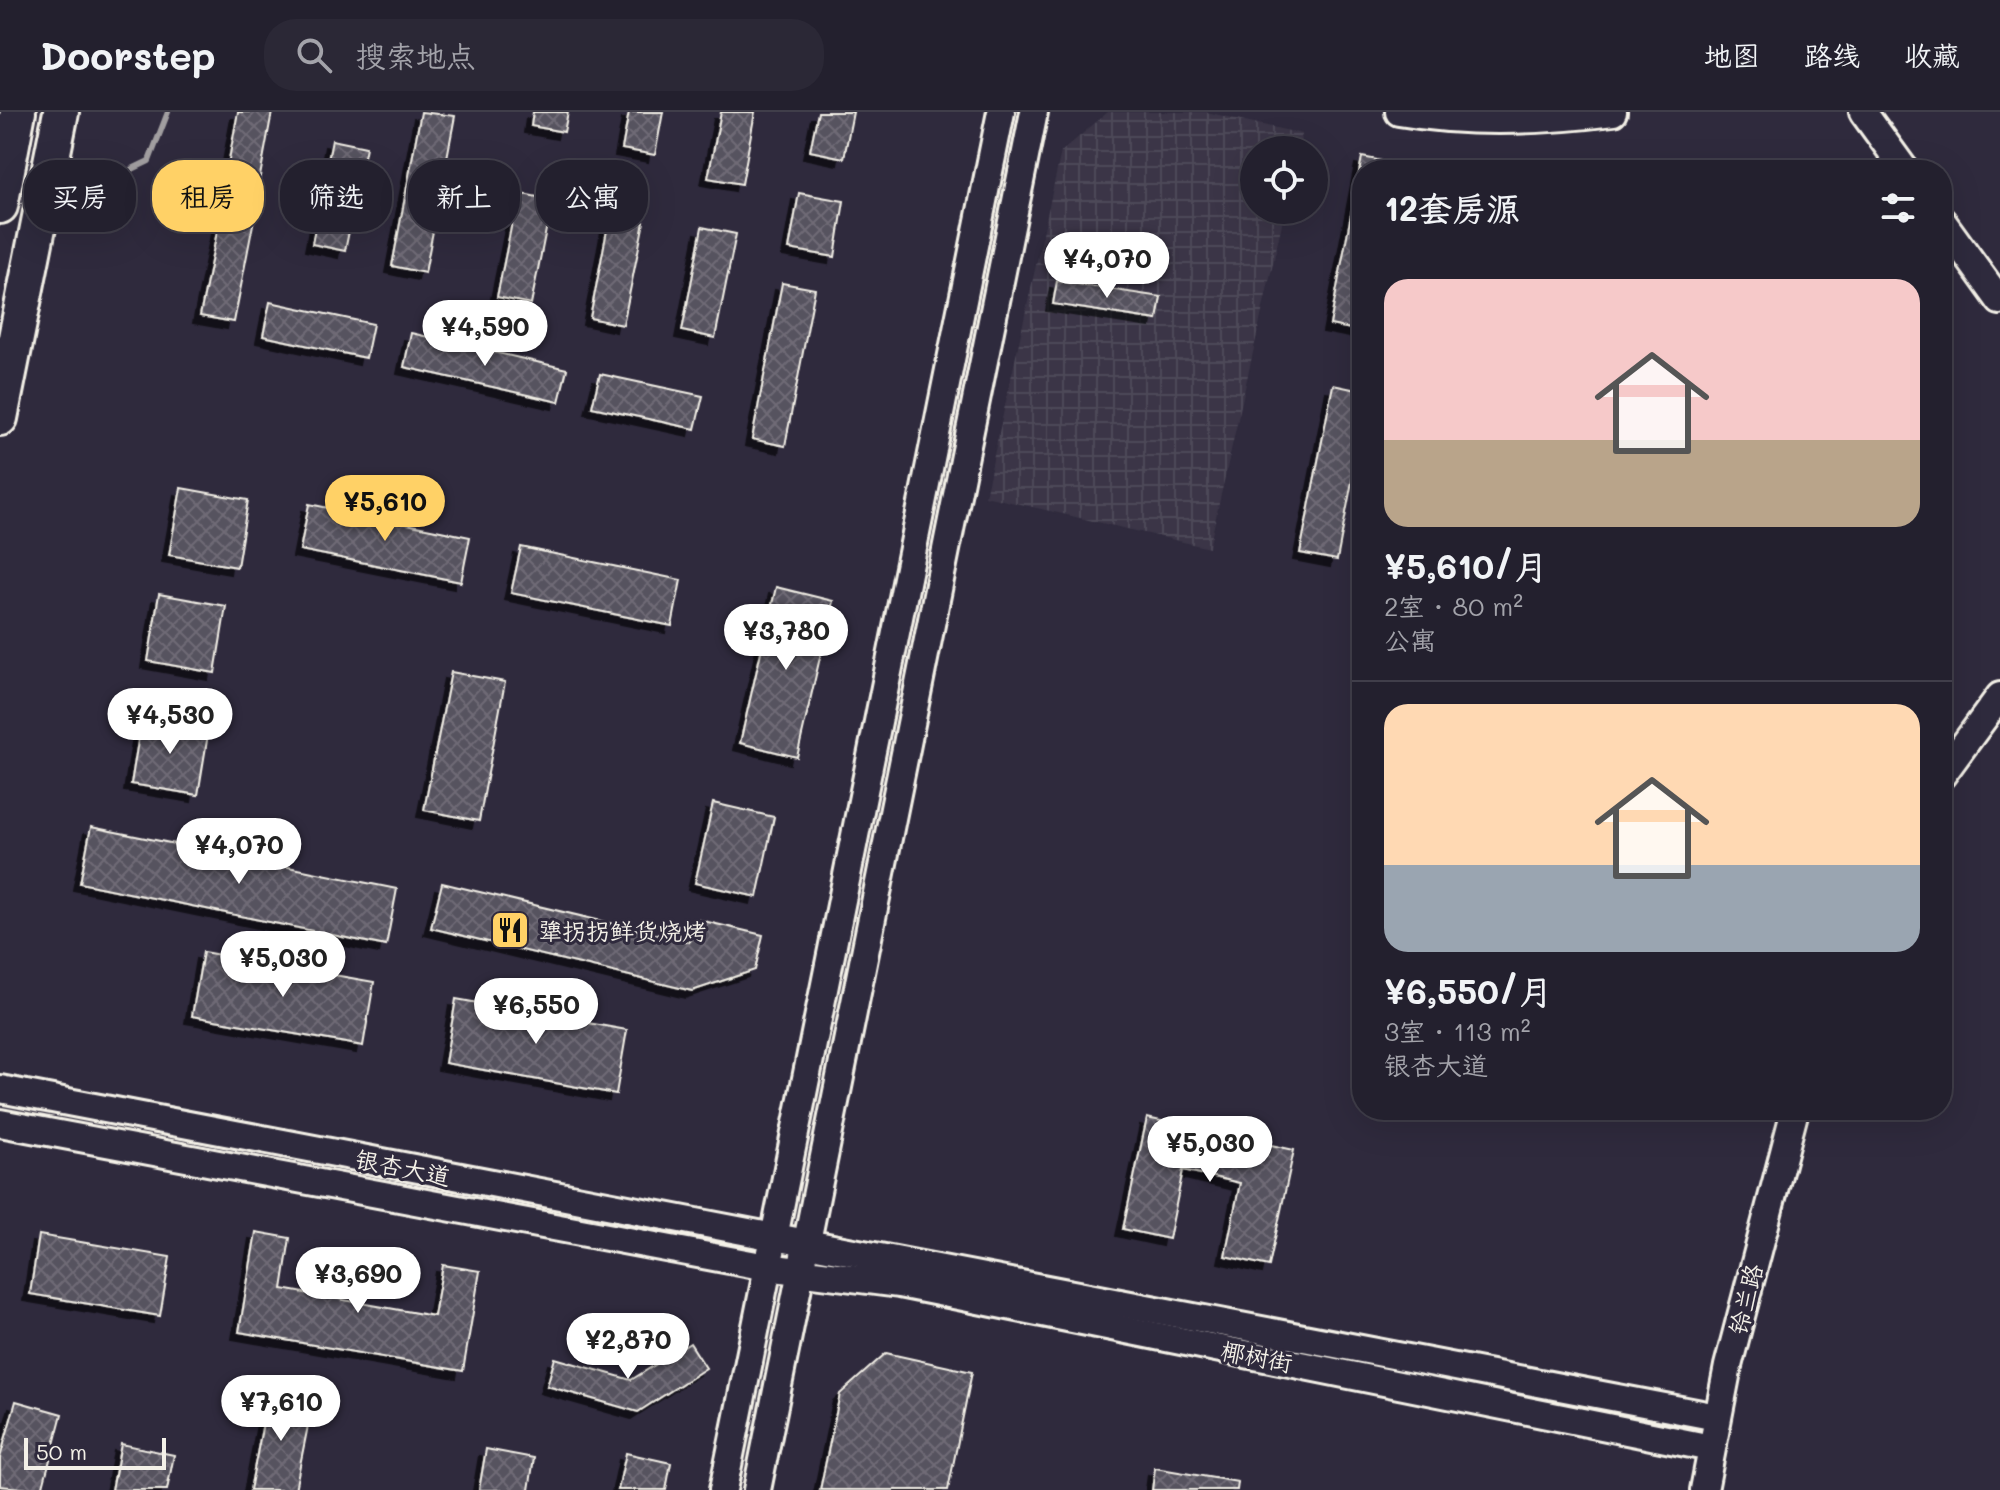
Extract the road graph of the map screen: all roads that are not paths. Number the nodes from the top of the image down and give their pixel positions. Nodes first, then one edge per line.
1 (18, 112) edge
2 (61, 112) edge
3 (1001, 112) edge
4 (1034, 112) edge
5 (1399, 112) edge
6 (1613, 112) edge
7 (1863, 112) edge
8 (1898, 160) edge
9 (0, 206) edge
10 (1952, 235) edge
11 (2000, 301) edge
12 (0, 418) edge
13 (2000, 696) edge
14 (1952, 761) edge
15 (0, 1089) edge
16 (1792, 1120) edge
17 (0, 1123) edge
18 (774, 1235) junction
19 (807, 1242) junction
20 (767, 1267) junction
21 (801, 1272) junction
22 (1717, 1417) junction
23 (1711, 1448) junction
24 (723, 1490) edge
25 (757, 1490) edge
26 (1704, 1490) edge

1 - 9 highway
2 - 12 highway
3 - 18 street
4 - 19 street
5 - 6 street
7 - 8 street
10 - 11 street
13 - 14 street
15 - 18 street, 银杏大道
16 - 22 street, 铃兰路
17 - 20 street, 银杏大道
18 - 19 street, 银杏大道
18 - 20 street
19 - 21 street
19 - 22 street, 椰树街
20 - 21 street, 银杏大道
20 - 24 street
21 - 23 street, 椰树街
21 - 25 street
22 - 23 street, 铃兰路
23 - 26 street, 铃兰路

